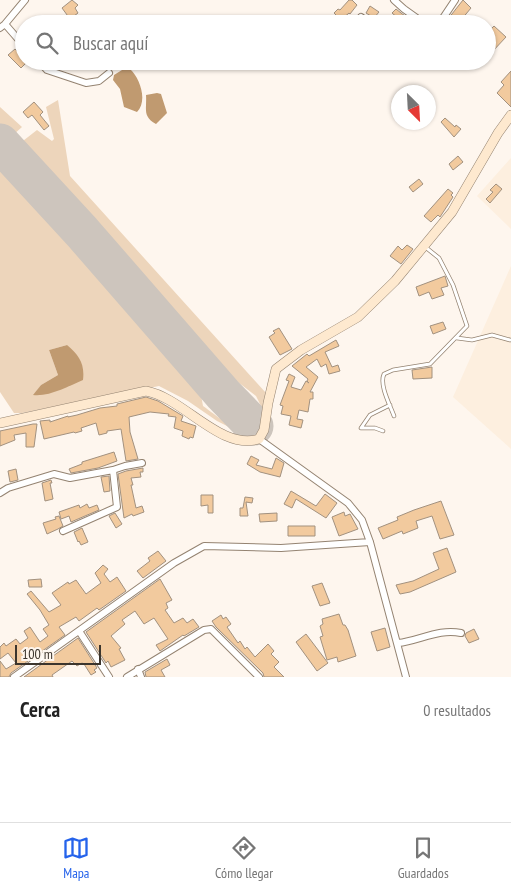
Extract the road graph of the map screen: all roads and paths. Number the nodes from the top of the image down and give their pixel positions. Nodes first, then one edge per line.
1 (25, 0) edge
2 (394, 0) edge
3 (455, 0) edge
4 (412, 15) edge
5 (445, 15) edge
6 (3, 26) edge
7 (15, 37) edge
8 (47, 70) edge
9 (109, 73) dead end
10 (511, 115) edge
11 (424, 246) junction
12 (456, 338) junction
13 (510, 340) edge
14 (390, 405) junction
15 (394, 416) dead end
16 (0, 423) edge
17 (383, 431) dead end
18 (259, 439) junction
19 (142, 463) dead end
20 (113, 470) junction
21 (0, 493) edge
22 (63, 531) dead end
23 (370, 542) junction
24 (79, 632) junction
25 (461, 633) dead end
26 (398, 643) junction
27 (138, 669) junction
28 (14, 677) edge
29 (109, 677) edge
30 (127, 677) edge
31 (141, 677) edge
32 (259, 677) edge
33 (406, 677) edge

1 - 6 street
2 - 4 street
3 - 5 street
6 - 7 street
8 - 9 street
10 - 11 main road
11 - 12 lane
11 - 18 main road
12 - 13 lane
12 - 14 lane
14 - 15 lane
14 - 17 lane
16 - 18 main road
18 - 23 street
19 - 20 street
20 - 21 street
20 - 22 street
23 - 24 street
23 - 26 street
24 - 28 street
24 - 29 street
25 - 26 street
26 - 33 street
27 - 30 street
27 - 31 street
27 - 32 street

